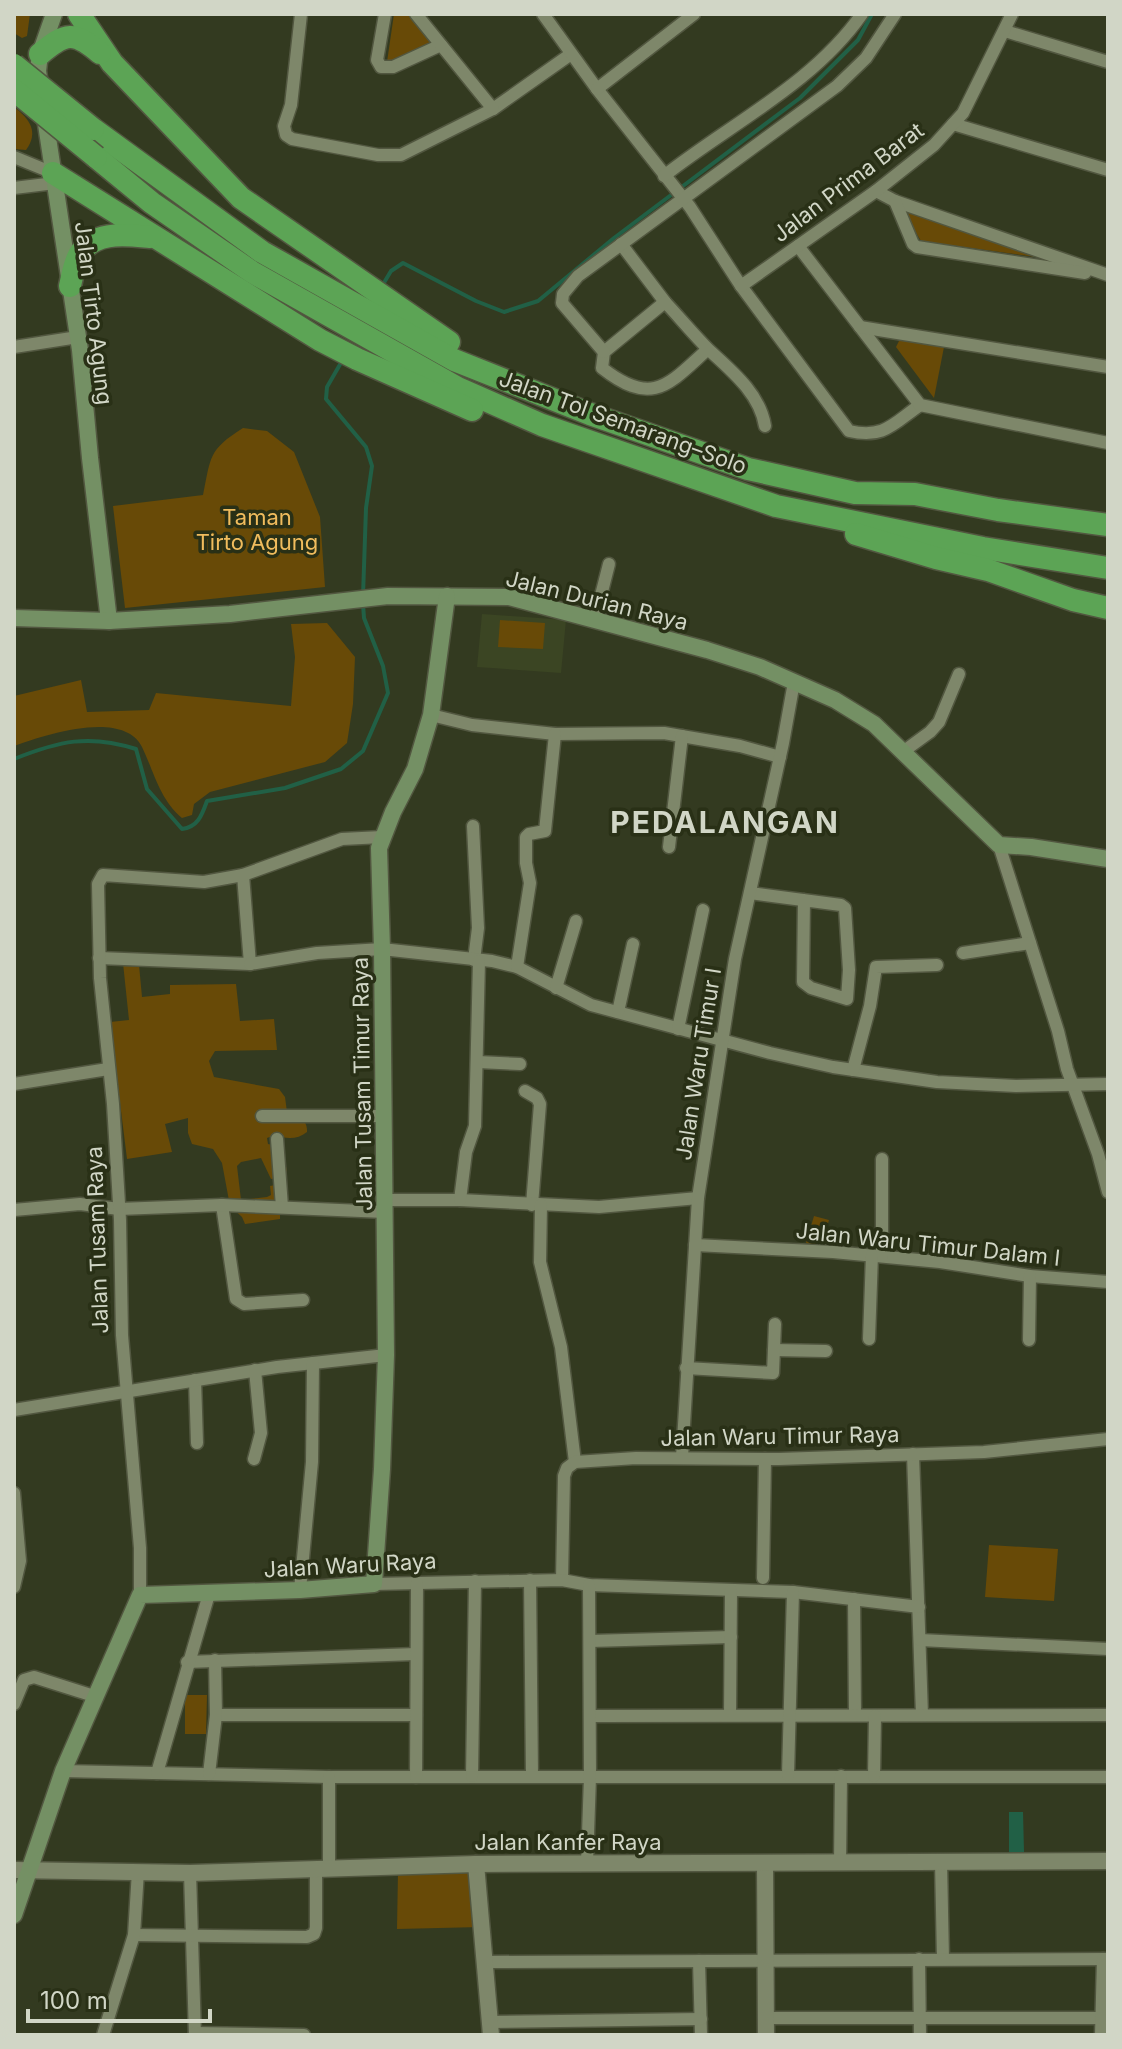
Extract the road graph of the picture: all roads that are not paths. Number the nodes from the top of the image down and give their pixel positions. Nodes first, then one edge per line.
1 (54, 14) edge
2 (79, 14) edge
3 (301, 14) edge
4 (385, 14) edge
5 (416, 14) edge
6 (543, 14) edge
7 (694, 14) edge
8 (862, 14) edge
9 (895, 14) edge
10 (1012, 14) edge
11 (1005, 31) junction
12 (441, 45) junction
13 (40, 54) junction
14 (571, 54) junction
15 (1108, 62) edge
16 (112, 63) junction
17 (14, 65) edge
18 (597, 89) junction
19 (14, 90) edge
20 (493, 109) junction
21 (953, 124) junction
22 (14, 157) edge
23 (1108, 170) edge
24 (54, 178) junction
25 (666, 178) junction
26 (14, 188) edge
27 (876, 191) junction
28 (682, 198) junction
29 (895, 201) junction
30 (155, 238) junction
31 (621, 244) junction
32 (798, 246) junction
33 (1108, 276) edge
34 (70, 286) junction
35 (741, 286) junction
36 (665, 302) junction
37 (376, 305) junction
38 (860, 327) junction
39 (78, 337) junction
40 (14, 347) edge
41 (708, 349) junction
42 (604, 352) junction
43 (1108, 367) edge
44 (920, 405) junction
45 (542, 425) junction
46 (765, 426) dead end
47 (1108, 443) edge
48 (776, 506) junction
49 (1101, 520) edge
50 (609, 564) dead end
51 (1108, 568) edge
52 (447, 596) junction
53 (1108, 608) edge
54 (14, 618) edge
55 (595, 619) junction
56 (109, 621) junction
57 (959, 674) dead end
58 (794, 682) junction
59 (431, 715) junction
60 (555, 734) junction
61 (682, 736) junction
62 (904, 751) junction
63 (780, 757) junction
64 (473, 826) dead end
65 (382, 837) junction
66 (999, 845) junction
67 (669, 847) dead end
68 (1108, 859) edge
69 (243, 875) junction
70 (750, 893) junction
71 (804, 900) junction
72 (703, 910) dead end
73 (576, 921) dead end
74 (1030, 943) junction
75 (633, 944) dead end
76 (382, 949) junction
77 (963, 953) dead end
78 (99, 958) junction
79 (476, 960) junction
80 (250, 964) junction
81 (937, 965) dead end
82 (517, 967) junction
83 (556, 988) junction
84 (618, 1012) junction
85 (678, 1029) junction
86 (722, 1040) junction
87 (478, 1062) junction
88 (520, 1064) dead end
89 (108, 1069) junction
90 (853, 1070) junction
91 (14, 1084) edge
92 (1108, 1084) edge
93 (1073, 1086) junction
94 (525, 1091) dead end
95 (262, 1116) dead end
96 (382, 1116) junction
97 (277, 1139) dead end
98 (882, 1159) dead end
99 (1108, 1192) edge
100 (698, 1198) junction
101 (460, 1200) junction
102 (222, 1205) junction
103 (536, 1205) junction
104 (385, 1206) junction
105 (282, 1207) junction
106 (119, 1209) junction
107 (14, 1210) edge
108 (695, 1245) junction
109 (877, 1256) junction
110 (1030, 1276) junction
111 (1108, 1282) edge
112 (303, 1300) dead end
113 (775, 1324) dead end
114 (869, 1339) dead end
115 (1029, 1340) dead end
116 (774, 1350) junction
117 (826, 1351) dead end
118 (386, 1355) junction
119 (313, 1363) junction
120 (686, 1368) junction
121 (255, 1370) junction
122 (195, 1380) junction
123 (128, 1390) junction
124 (14, 1410) edge
125 (1108, 1439) edge
126 (197, 1443) dead end
127 (913, 1454) junction
128 (682, 1457) junction
129 (254, 1459) dead end
130 (765, 1459) junction
131 (575, 1462) junction
132 (14, 1493) edge
133 (763, 1578) dead end
134 (530, 1580) junction
135 (562, 1580) junction
136 (475, 1581) junction
137 (417, 1583) junction
138 (374, 1584) junction
139 (589, 1585) junction
140 (14, 1587) edge
141 (300, 1590) junction
142 (731, 1591) junction
143 (793, 1592) junction
144 (209, 1594) junction
145 (140, 1595) junction
146 (854, 1599) junction
147 (919, 1607) junction
148 (731, 1637) junction
149 (920, 1640) junction
150 (590, 1641) junction
151 (1108, 1649) edge
152 (416, 1654) junction
153 (215, 1660) junction
154 (187, 1662) junction
155 (97, 1697) junction
156 (14, 1704) edge
157 (216, 1715) junction
158 (416, 1715) junction
159 (730, 1715) junction
160 (790, 1715) junction
161 (855, 1715) junction
162 (922, 1715) junction
163 (1108, 1715) edge
164 (591, 1716) junction
165 (875, 1716) junction
166 (63, 1771) junction
167 (157, 1773) junction
168 (209, 1774) junction
169 (788, 1775) junction
170 (472, 1776) junction
171 (532, 1776) junction
172 (841, 1776) junction
173 (874, 1776) junction
174 (329, 1777) junction
175 (416, 1777) junction
176 (590, 1777) junction
177 (1108, 1777) edge
178 (1108, 1861) edge
179 (941, 1862) junction
180 (587, 1863) junction
181 (840, 1863) junction
182 (476, 1864) junction
183 (765, 1864) junction
184 (322, 1868) junction
185 (21, 1870) edge
186 (138, 1871) junction
187 (190, 1873) junction
188 (14, 1915) edge
189 (134, 1935) junction
190 (193, 1937) junction
191 (919, 1959) junction
192 (943, 1959) junction
193 (1106, 1959) edge
194 (766, 1960) junction
195 (699, 1961) junction
196 (484, 1962) junction
197 (920, 2018) junction
198 (1104, 2018) edge
199 (701, 2019) junction
200 (766, 2026) edge
201 (490, 2028) edge
202 (195, 2034) edge
203 (103, 2035) edge
204 (304, 2035) edge
205 (701, 2035) edge
206 (920, 2035) edge
207 (1101, 2035) edge

1 - 13 main road, Jalan Tirto Agung
2 - 16 highway
3 - 20 street
4 - 12 street
5 - 12 street
6 - 14 street
7 - 18 street
8 - 25 street
9 - 28 street
10 - 11 street, Jalan Prima Barat
11 - 15 street
11 - 21 street, Jalan Prima Barat
12 - 20 street
13 - 16 highway
13 - 24 main road, Jalan Tirto Agung
14 - 18 street
14 - 20 street
16 - 37 highway
17 - 37 highway, Jalan Tol Semarang–Solo, bridge
18 - 25 street
19 - 45 highway, Jalan Tol Semarang–Solo, bridge
21 - 23 street
21 - 27 street, Jalan Prima Barat
22 - 24 street
24 - 26 street
24 - 30 highway
24 - 34 main road, Jalan Tirto Agung
25 - 28 street
27 - 29 street
27 - 32 street, Jalan Prima Barat
28 - 31 street
28 - 35 street
29 - 33 street
29 - 33 street
30 - 34 highway
30 - 45 highway
31 - 36 street
31 - 42 street
32 - 35 street, Jalan Prima Barat
32 - 38 street
34 - 39 main road, Jalan Tirto Agung
35 - 44 street
36 - 41 street
36 - 42 street
37 - 49 highway, Jalan Tol Semarang–Solo
38 - 43 street
38 - 44 street
39 - 40 street
39 - 56 main road, Jalan Tirto Agung
41 - 42 street
41 - 46 street
44 - 47 street
45 - 48 highway, Jalan Tol Semarang–Solo
48 - 51 highway, Jalan Tol Semarang–Solo
48 - 53 highway
50 - 55 street
52 - 55 main road, Jalan Durian Raya
52 - 56 main road, Jalan Durian Raya
52 - 59 main road, Jalan Tusam Timur Raya
54 - 56 main road, Jalan Durian Raya
55 - 58 main road, Jalan Durian Raya
57 - 62 street
58 - 62 main road, Jalan Durian Raya
58 - 63 street, Jalan Waru Timur I
59 - 60 street
59 - 65 main road, Jalan Tusam Timur Raya
60 - 61 street
60 - 82 street
61 - 63 street
61 - 67 street
62 - 66 main road, Jalan Durian Raya
63 - 70 street, Jalan Waru Timur I
64 - 79 street
65 - 69 street, Jalan Tusam Raya
65 - 76 main road, Jalan Tusam Timur Raya
66 - 68 main road
66 - 74 street
69 - 78 street, Jalan Tusam Raya
69 - 80 street
70 - 71 street
70 - 86 street, Jalan Waru Timur I
71 - 71 street
72 - 85 street
73 - 83 street
74 - 77 street
74 - 93 street
75 - 84 street
76 - 79 street
76 - 80 street
76 - 96 main road, Jalan Tusam Timur Raya
78 - 80 street
78 - 89 street, Jalan Tusam Raya
79 - 82 street
79 - 87 street
81 - 90 street
82 - 83 street
83 - 84 street
84 - 85 street
85 - 86 street
86 - 90 street
86 - 100 street, Jalan Waru Timur I
87 - 88 street
87 - 101 street
89 - 91 street
89 - 106 street, Jalan Tusam Raya
90 - 93 street
92 - 93 street
93 - 99 street
94 - 103 street
95 - 96 street
96 - 104 main road, Jalan Tusam Timur Raya
97 - 105 street
98 - 109 street
100 - 103 street
100 - 108 street, Jalan Waru Timur I
101 - 103 street
101 - 104 street
102 - 105 street
102 - 106 street
102 - 112 street
103 - 131 street
104 - 105 street
104 - 118 main road, Jalan Tusam Timur Raya
106 - 107 street
106 - 123 street, Jalan Tusam Raya
108 - 109 street, Jalan Waru Timur Dalam I
108 - 120 street, Jalan Waru Timur I
109 - 110 street, Jalan Waru Timur Dalam I
109 - 114 street
110 - 111 street, Jalan Waru Timur Dalam I
110 - 115 street
113 - 116 street
116 - 117 street
116 - 120 street
118 - 119 street
118 - 138 main road, Jalan Tusam Timur Raya
119 - 121 street
119 - 141 street
120 - 128 street, Jalan Waru Timur I
121 - 122 street
121 - 129 street
122 - 123 street
122 - 126 street
123 - 124 street
123 - 145 street, Jalan Tusam Raya
125 - 127 street, Jalan Waru Timur Raya
127 - 130 street, Jalan Waru Timur Raya
127 - 147 street
128 - 130 street, Jalan Waru Timur Raya
128 - 131 street, Jalan Waru Timur Raya
130 - 133 street
131 - 135 street
132 - 140 street
134 - 135 street, Jalan Waru Raya
134 - 136 street, Jalan Waru Raya
134 - 171 street
135 - 139 street, Jalan Waru Raya
136 - 137 street, Jalan Waru Raya
136 - 170 street
137 - 138 street, Jalan Waru Raya
137 - 152 street
138 - 141 main road, Jalan Waru Raya
139 - 142 street, Jalan Waru Raya
139 - 150 street
141 - 144 main road, Jalan Waru Raya
142 - 143 street, Jalan Waru Raya
142 - 148 street
143 - 146 street, Jalan Waru Raya
143 - 160 street
144 - 145 main road, Jalan Waru Raya
144 - 154 street
145 - 155 main road, Jalan Tusam Raya
146 - 147 street, Jalan Waru Raya
146 - 161 street
147 - 149 street
148 - 150 street
148 - 159 street
149 - 151 street
149 - 162 street
150 - 164 street
152 - 153 street
152 - 158 street
153 - 154 street
153 - 157 street
154 - 167 street
155 - 156 street
155 - 166 main road, Jalan Tusam Raya
157 - 158 street
157 - 168 street
158 - 175 street
159 - 160 street
159 - 164 street
160 - 161 street
160 - 169 street
161 - 165 street
162 - 163 street
162 - 165 street
164 - 176 street
165 - 173 street
166 - 167 street
166 - 185 main road, Jalan Tusam Raya
167 - 168 street
168 - 174 street
169 - 172 street
169 - 176 street
170 - 171 street
170 - 175 street
171 - 176 street
172 - 173 street
172 - 181 street
173 - 177 street
174 - 175 street
174 - 184 street
176 - 180 street
178 - 179 street, Jalan Kanfer Raya
179 - 181 street, Jalan Kanfer Raya
179 - 192 street
180 - 182 street, Jalan Kanfer Raya
180 - 183 street, Jalan Kanfer Raya
181 - 183 street, Jalan Kanfer Raya
182 - 184 street, Jalan Kanfer Raya
182 - 196 street
183 - 194 street
184 - 187 street, Jalan Kanfer Raya
184 - 190 street
185 - 186 street, Jalan Kanfer Raya
185 - 188 main road, Jalan Tusam Raya
186 - 187 street, Jalan Kanfer Raya
186 - 189 street
187 - 190 street
189 - 190 street
189 - 203 street
190 - 202 street
191 - 192 street
191 - 194 street
191 - 197 street
192 - 193 street
193 - 198 street
194 - 195 street
194 - 200 street
195 - 196 street
195 - 199 street
196 - 201 street
197 - 198 street
197 - 200 street
197 - 206 street
198 - 207 street
199 - 201 street
199 - 205 street
202 - 204 street

